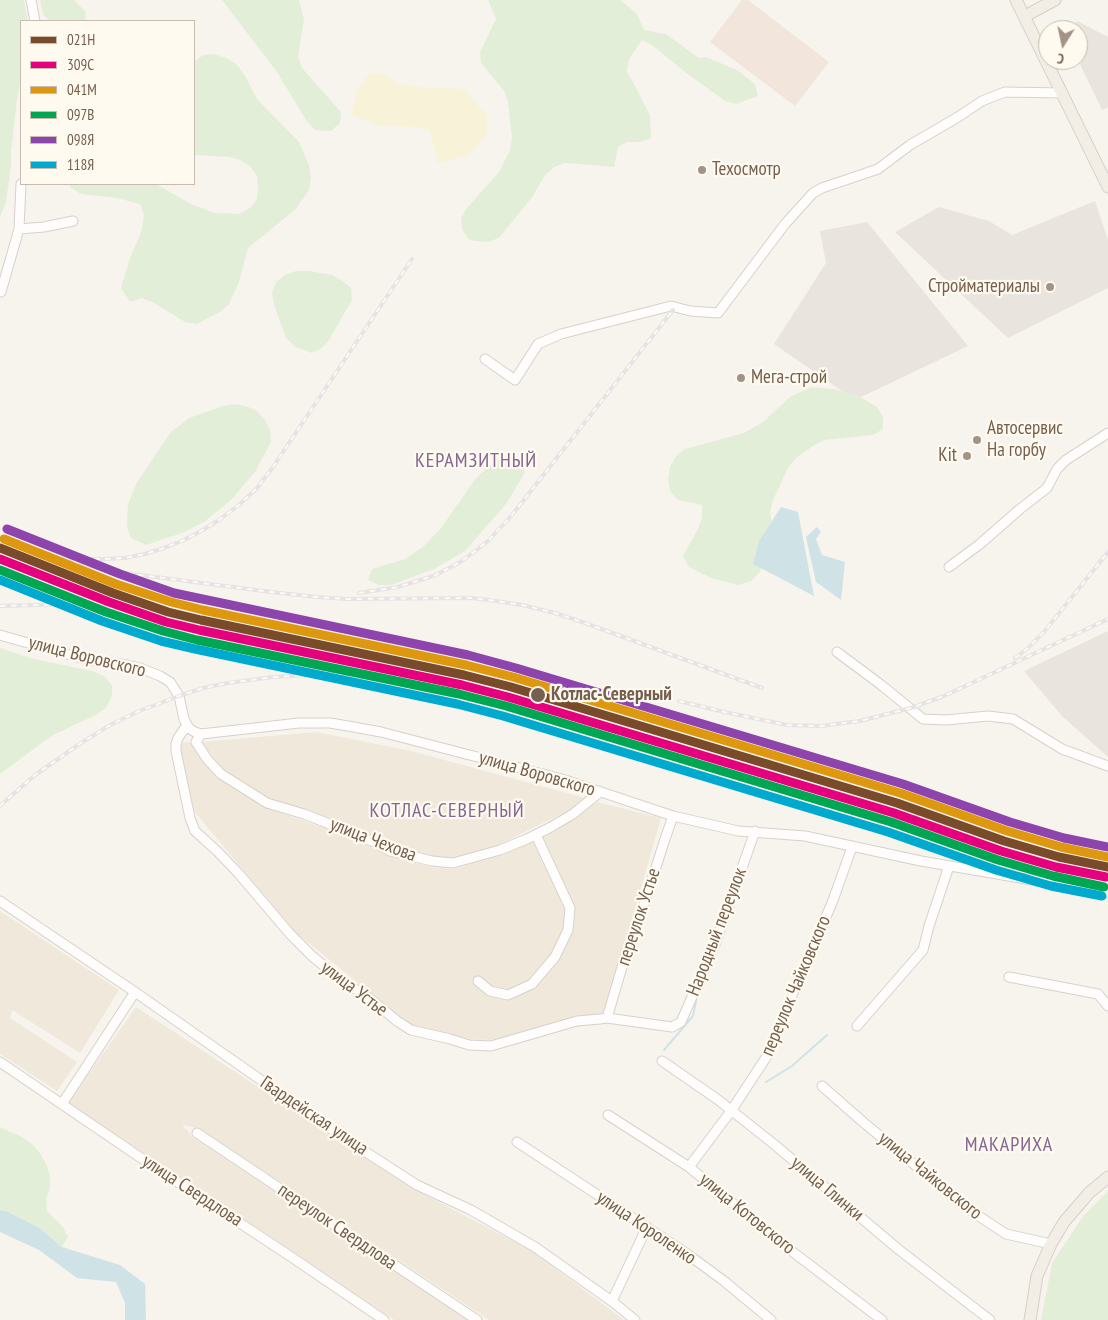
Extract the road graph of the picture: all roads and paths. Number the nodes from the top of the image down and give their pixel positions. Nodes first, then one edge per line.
1 (31, 0) edge
2 (1016, 0) edge
3 (1055, 0) edge
4 (1025, 16) junction
5 (35, 20) edge
6 (1063, 93) junction
7 (21, 185) edge
8 (1108, 187) edge
9 (73, 221) dead end
10 (19, 229) junction
11 (1, 292) edge
12 (485, 359) dead end
13 (1108, 433) edge
14 (949, 567) dead end
15 (0, 635) edge
16 (837, 652) dead end
17 (187, 725) junction
18 (201, 734) junction
19 (1108, 766) edge
20 (600, 792) junction
21 (673, 816) junction
22 (755, 831) junction
23 (536, 835) junction
24 (852, 846) junction
25 (949, 866) junction
26 (1108, 894) edge
27 (0, 901) edge
28 (1009, 976) dead end
29 (478, 981) dead end
30 (135, 992) junction
31 (1108, 1006) edge
32 (607, 1018) junction
33 (672, 1026) joint
34 (857, 1026) dead end
35 (662, 1061) dead end
36 (0, 1062) edge
37 (822, 1086) dead end
38 (62, 1104) junction
39 (731, 1111) junction
40 (608, 1115) dead end
41 (197, 1133) dead end
42 (517, 1142) dead end
43 (689, 1167) junction
44 (1108, 1177) edge
45 (647, 1227) junction
46 (1050, 1244) junction
47 (612, 1301) junction
48 (384, 1320) edge
49 (477, 1320) edge
50 (635, 1320) edge
51 (771, 1320) edge
52 (882, 1320) edge
53 (990, 1320) edge
54 (1030, 1320) edge

1 - 5 street
2 - 4 main road
3 - 4 main road
4 - 6 main road
6 - 8 main road
6 - 12 street
7 - 10 street
9 - 10 street
10 - 11 street
13 - 14 street
15 - 17 street, улица Воровского
16 - 19 street
17 - 18 street
17 - 32 street, улица Устье
18 - 20 street, улица Воровского
18 - 23 street, улица Чехова
20 - 21 street, улица Воровского
20 - 23 street, улица Чехова
21 - 22 street, улица Воровского
21 - 32 street, переулок Устье
22 - 24 street, улица Воровского
22 - 33 street, Народный переулок
23 - 29 street
24 - 25 street, улица Воровского
24 - 39 street, переулок Чайковского
25 - 26 street, улица Воровского
25 - 34 street
27 - 30 street, Гвардейская улица
28 - 31 street
30 - 38 street
30 - 47 street, Гвардейская улица
32 - 33 street, улица Устье
35 - 39 street, улица Глинки
36 - 38 street, улица Свердлова
37 - 46 street, улица Чайковского
38 - 48 street, улица Свердлова
39 - 43 street, переулок Чайковского
39 - 53 street, улица Глинки
40 - 43 street, улица Котовского
41 - 49 street, переулок Свердлова
42 - 45 street, улица Короленко
43 - 52 street, улица Котовского
44 - 46 main road
45 - 47 street
45 - 51 street, улица Короленко
46 - 54 main road
47 - 50 street, Гвардейская улица

